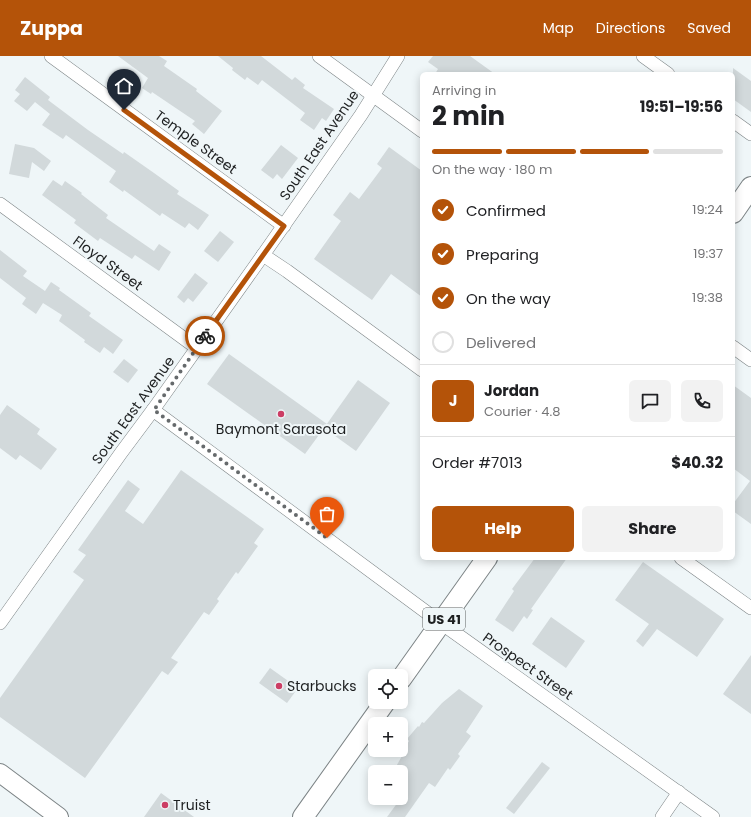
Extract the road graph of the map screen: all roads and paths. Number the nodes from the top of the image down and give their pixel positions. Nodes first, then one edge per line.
1 (51, 56) edge
2 (319, 56) edge
3 (398, 56) edge
4 (643, 56) edge
5 (665, 72) edge
6 (373, 95) junction
7 (735, 122) edge
8 (420, 130) edge
9 (751, 134) edge
10 (751, 187) edge
11 (0, 204) edge
12 (735, 210) edge
13 (284, 226) junction
14 (263, 255) junction
15 (197, 348) junction
16 (735, 348) edge
17 (751, 360) edge
18 (420, 369) edge
19 (154, 410) junction
20 (486, 560) edge
21 (684, 560) edge
22 (751, 608) edge
23 (0, 623) edge
24 (441, 623) junction
25 (408, 669) edge
26 (380, 709) edge
27 (0, 773) edge
28 (679, 792) junction
29 (58, 817) edge
30 (303, 817) edge
31 (662, 817) edge
32 (713, 817) edge

1 - 13 street, Temple Street
2 - 6 street
3 - 6 street, South East Avenue
4 - 5 street
6 - 8 street
6 - 13 street, South East Avenue
7 - 9 street
10 - 12 main road
11 - 15 street, Floyd Street
13 - 14 street, South East Avenue
14 - 15 street, South East Avenue
14 - 18 street
15 - 19 street, South East Avenue
16 - 17 street
19 - 23 street, South East Avenue
19 - 24 street, Prospect Street
20 - 24 main road, US 41
21 - 22 street
24 - 25 main road, US 41
24 - 28 street, Prospect Street
26 - 30 main road
27 - 29 street
28 - 31 street
28 - 32 street, Prospect Street

